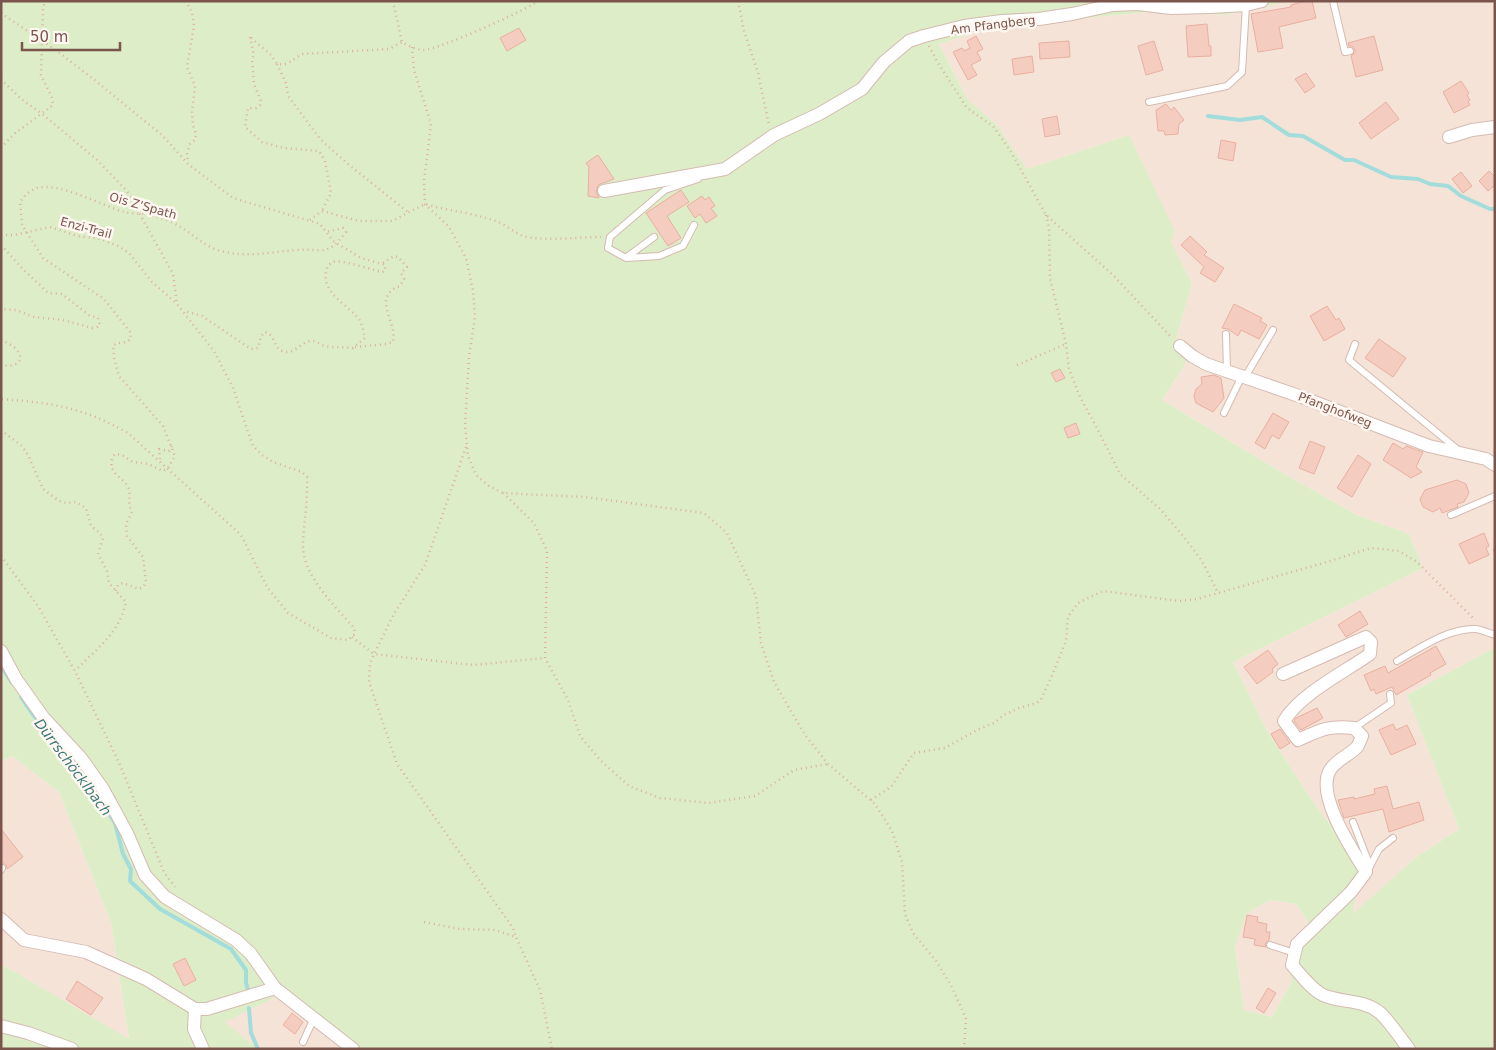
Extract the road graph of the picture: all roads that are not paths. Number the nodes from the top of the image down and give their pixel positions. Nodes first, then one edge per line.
1 (1262, 1) edge
2 (1333, 1) edge
3 (1246, 5) junction
4 (1350, 51) dead end
5 (1149, 102) dead end
6 (1495, 127) edge
7 (1449, 137) dead end
8 (725, 168) junction
9 (604, 191) dead end
10 (694, 225) dead end
11 (654, 237) dead end
12 (626, 258) junction
13 (1273, 330) dead end
14 (1226, 334) dead end
15 (1354, 344) dead end
16 (1180, 346) road end
17 (1227, 370) junction
18 (1244, 376) junction
19 (1224, 413) dead end
20 (1461, 453) junction
21 (1493, 460) edge
22 (1495, 496) edge
23 (1451, 515) dead end
24 (1495, 635) edge
25 (1, 650) edge
26 (1397, 661) dead end
27 (1283, 674) dead end
28 (1390, 694) dead end
29 (1354, 728) junction
30 (1353, 822) dead end
31 (1393, 838) dead end
32 (1368, 869) junction
33 (1, 919) edge
34 (1270, 944) dead end
35 (1295, 953) junction
36 (275, 988) junction
37 (195, 1009) junction
38 (314, 1018) junction
39 (1, 1026) edge
40 (304, 1042) dead end
41 (72, 1049) edge
42 (203, 1049) edge
43 (353, 1049) edge
44 (1409, 1049) edge

1 - 3 street, Am Pfangberg
2 - 4 lane
3 - 5 lane
3 - 8 street, Am Pfangberg
6 - 7 street
8 - 9 street, Am Pfangberg
8 - 12 lane
10 - 12 lane
11 - 12 lane
13 - 18 lane
14 - 17 lane
15 - 20 lane
16 - 17 street, Pfanghofweg
17 - 18 street, Pfanghofweg
18 - 19 lane
18 - 20 street, Pfanghofweg
20 - 21 street, Pfanghofweg
22 - 23 lane
24 - 26 lane
25 - 36 street
27 - 29 street
28 - 29 lane
29 - 32 street
30 - 32 lane
31 - 32 lane
32 - 35 street
33 - 37 street
34 - 35 lane
35 - 44 street
36 - 37 street
36 - 38 street
37 - 42 street
38 - 40 lane
38 - 43 street
39 - 41 street

